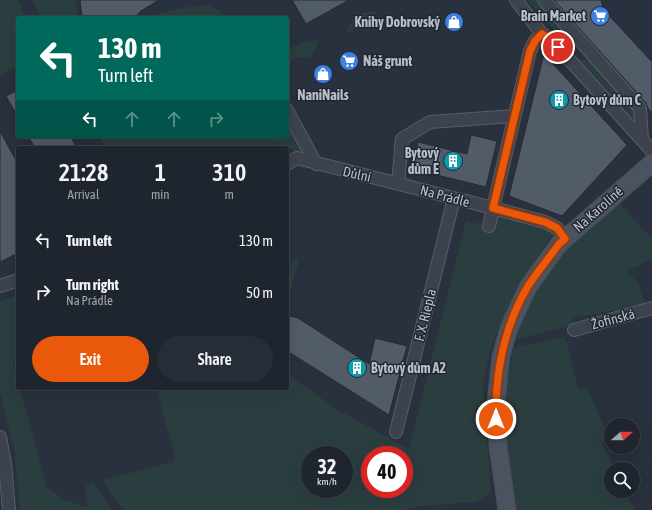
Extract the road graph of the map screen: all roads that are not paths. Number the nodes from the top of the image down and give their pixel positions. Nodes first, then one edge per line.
1 (516, 0) edge
2 (544, 0) edge
3 (542, 34) junction
4 (289, 114) edge
5 (514, 116) junction
6 (642, 140) junction
7 (652, 151) edge
8 (289, 163) edge
9 (652, 163) edge
10 (316, 164) junction
11 (398, 183) junction
12 (454, 198) junction
13 (493, 208) junction
14 (489, 226) dead end
15 (565, 239) junction
16 (16, 281) edge
17 (0, 286) edge
18 (652, 308) edge
19 (574, 330) dead end
20 (396, 432) dead end
21 (0, 437) edge
22 (9, 510) edge
23 (507, 510) edge

1 - 3 street
2 - 6 street
3 - 5 street
3 - 6 street
4 - 10 street
5 - 11 street
5 - 13 street
6 - 7 street
8 - 10 street, Důlní
9 - 15 street, Na Karolíně
10 - 11 street, Důlní
11 - 12 street, Na Prádle
12 - 13 street, Na Prádle
12 - 20 street, F. X. Riepla
13 - 14 street
13 - 15 street, Na Prádle
15 - 23 street, Na Karolíně
16 - 17 street
18 - 19 street, Žofinská
21 - 22 street

